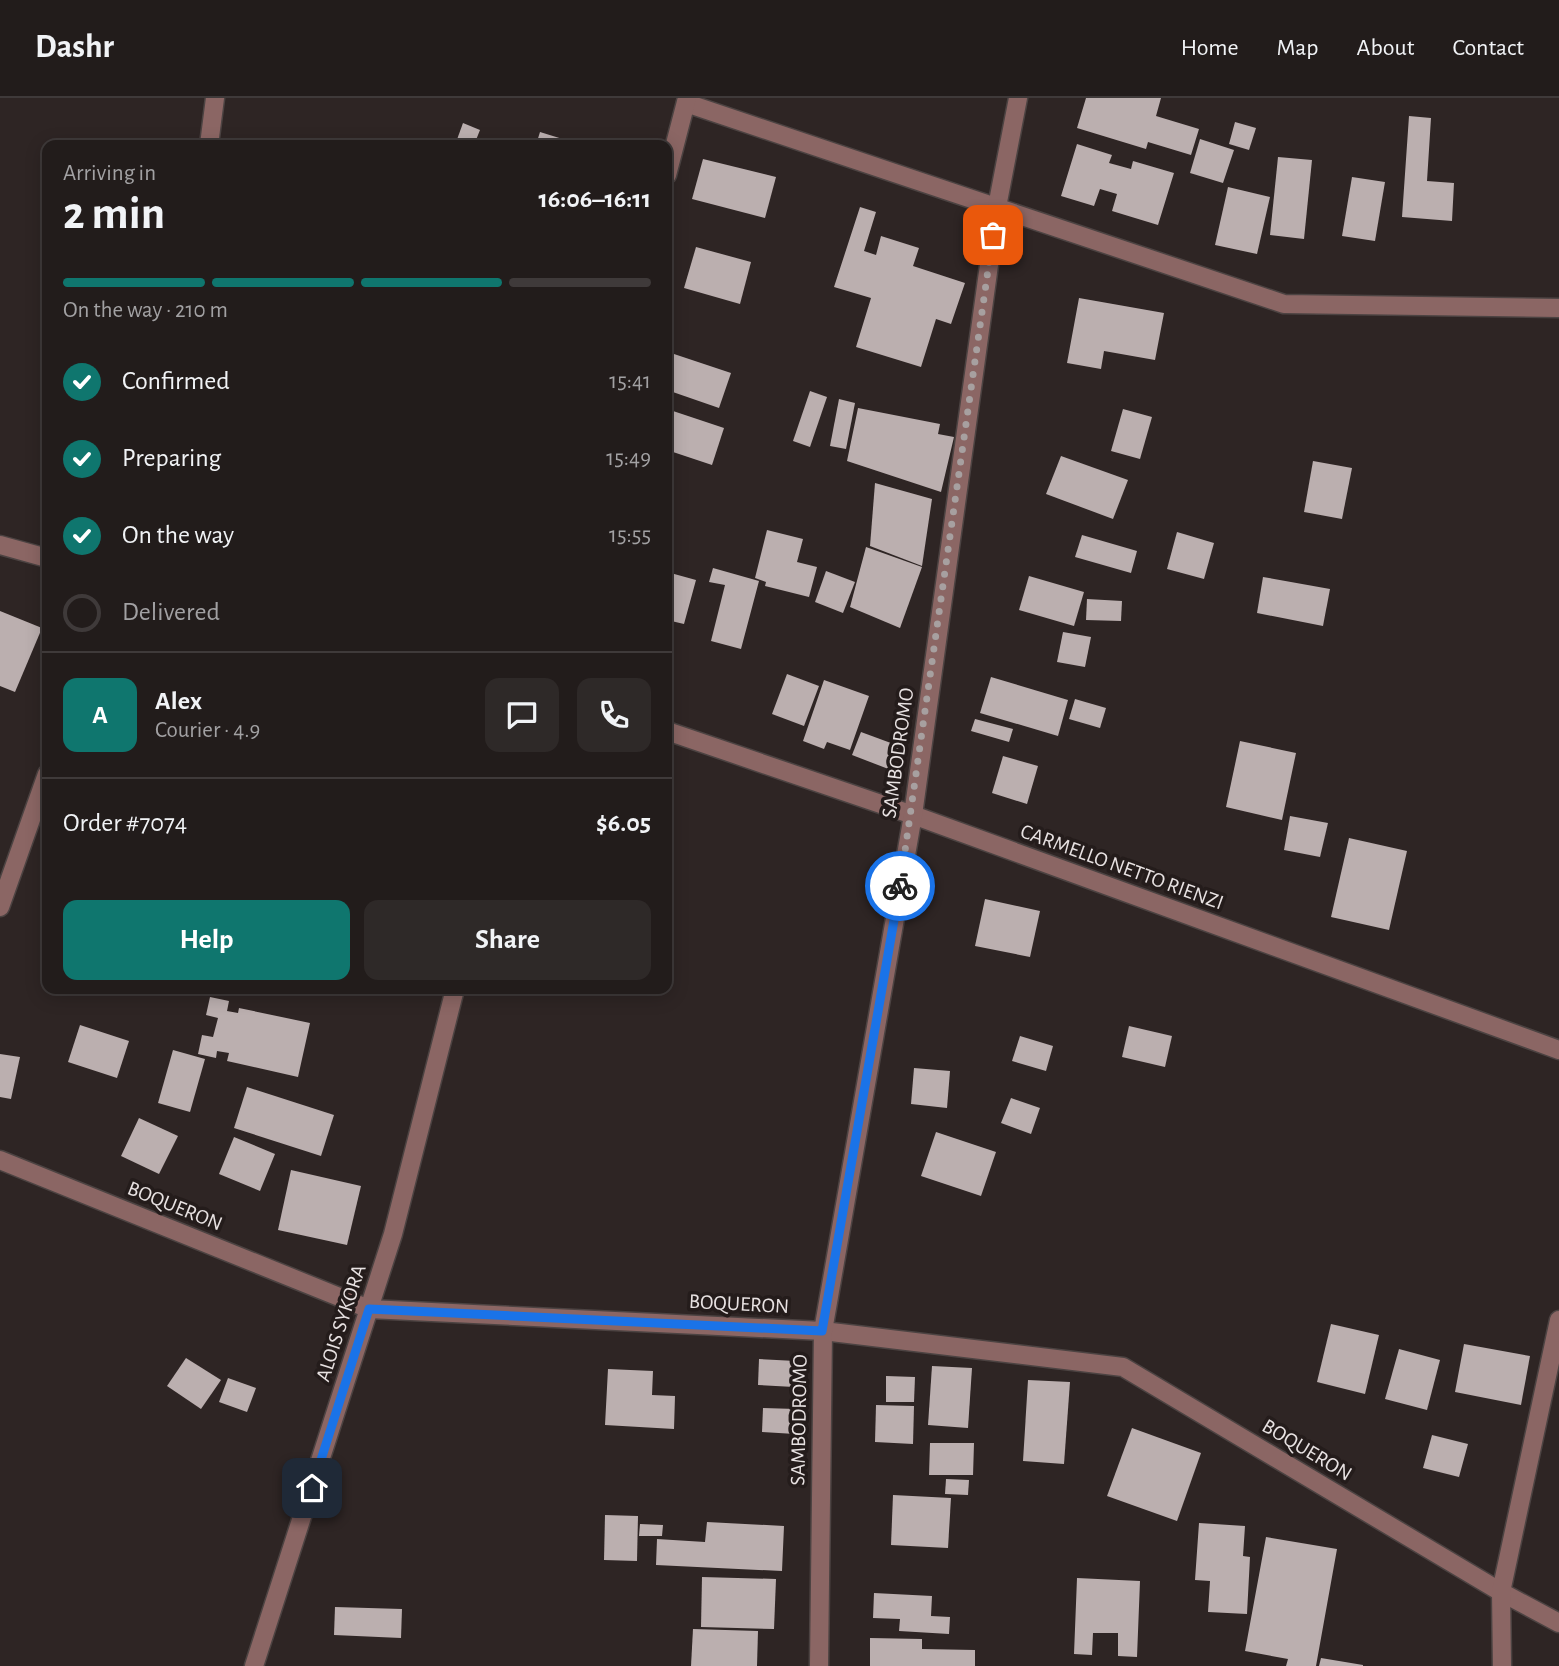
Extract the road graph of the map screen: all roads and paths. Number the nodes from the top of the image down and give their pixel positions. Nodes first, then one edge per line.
1 (215, 98) edge
2 (1018, 98) edge
3 (687, 101) edge
4 (210, 140) edge
5 (672, 156) edge
6 (997, 207) junction
7 (1559, 307) edge
8 (0, 545) edge
9 (42, 557) edge
10 (672, 734) edge
11 (42, 789) edge
12 (913, 815) junction
13 (0, 907) edge
14 (454, 994) edge
15 (1559, 1050) edge
16 (0, 1160) edge
17 (369, 1309) junction
18 (1559, 1320) edge
19 (822, 1331) junction
20 (1501, 1592) junction
21 (1559, 1623) edge
22 (254, 1666) edge
23 (819, 1666) edge
24 (1503, 1666) edge

1 - 4 street
2 - 6 street, SAMBODROMO
3 - 5 street
3 - 6 street
6 - 7 street
6 - 12 street, SAMBODROMO
8 - 9 street
10 - 12 street, CARMELLO NETTO RIENZI
11 - 13 street
12 - 15 street, CARMELLO NETTO RIENZI
12 - 19 street, SAMBODROMO
14 - 17 street, ALOIS SYKORA
16 - 17 street, BOQUERON
17 - 19 street, BOQUERON
17 - 22 street, ALOIS SYKORA
18 - 20 street
19 - 20 street, BOQUERON
19 - 23 street, SAMBODROMO
20 - 21 street, BOQUERON
20 - 24 street

